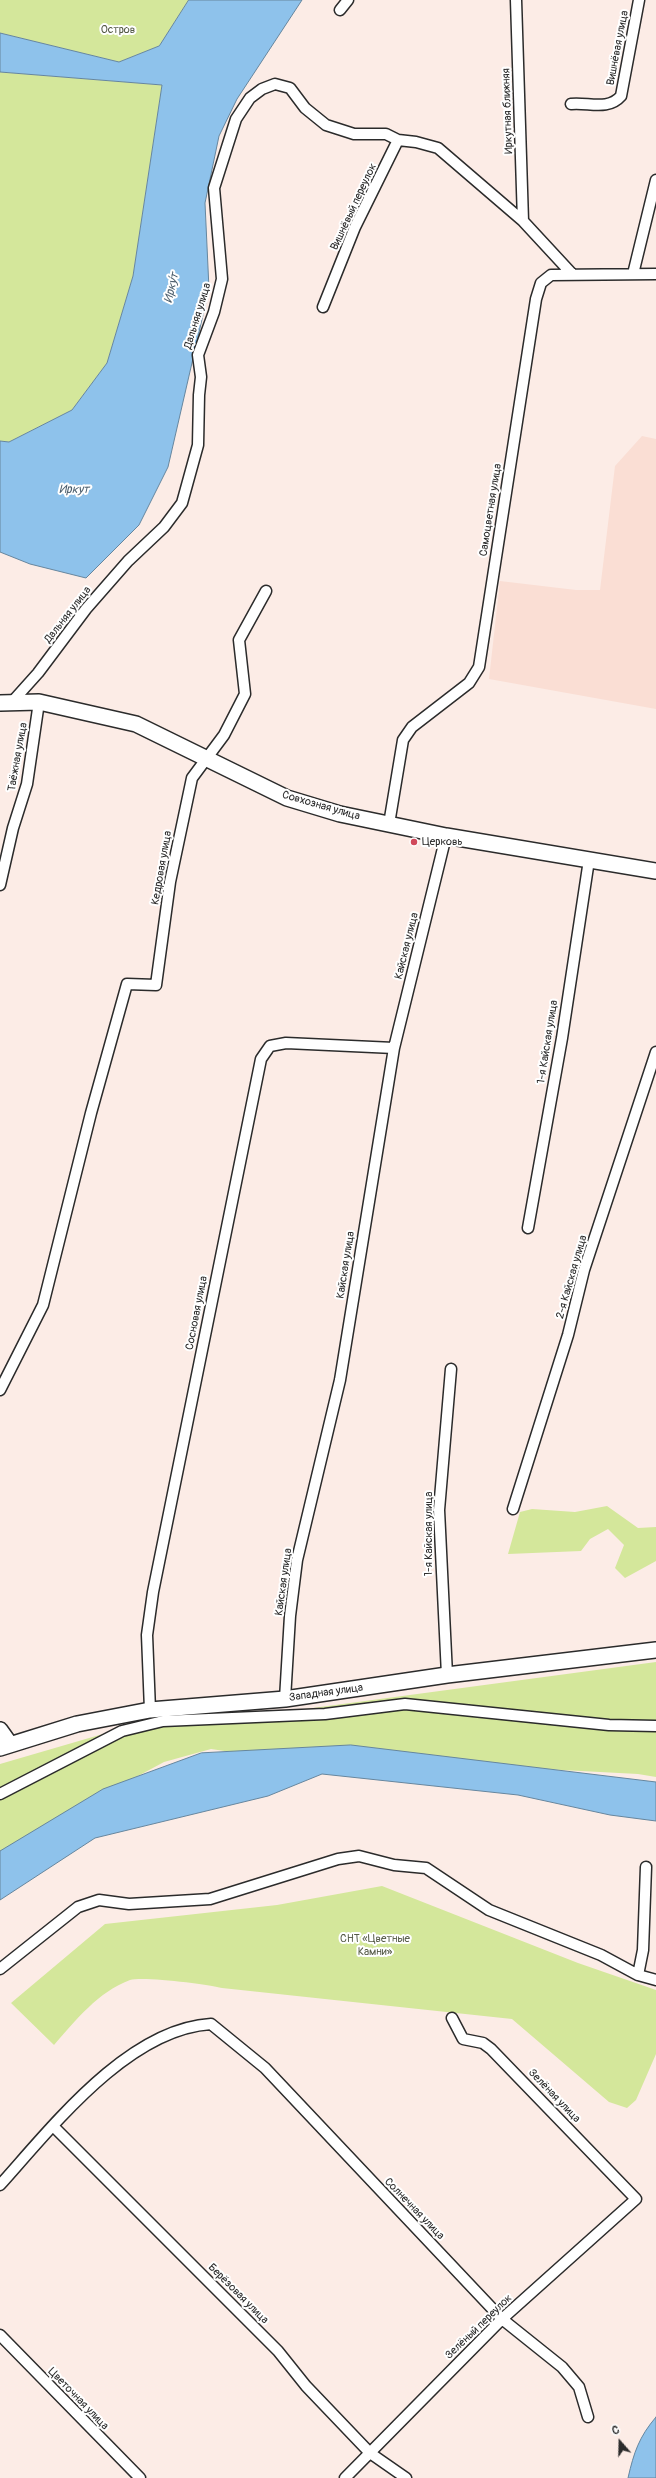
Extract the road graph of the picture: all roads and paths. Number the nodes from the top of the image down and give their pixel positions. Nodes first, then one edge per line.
1 (348, 0) edge
2 (516, 0) edge
3 (639, 0) edge
4 (340, 10) dead end
5 (571, 104) dead end
6 (398, 140) junction
7 (656, 180) edge
8 (523, 221) junction
9 (633, 274) junction
10 (656, 274) edge
11 (573, 275) junction
12 (324, 307) dead end
13 (266, 591) dead end
14 (39, 702) junction
15 (6, 703) edge
16 (205, 760) junction
17 (389, 824) junction
18 (446, 836) junction
19 (589, 860) junction
20 (656, 871) edge
21 (0, 885) edge
22 (394, 1048) junction
23 (656, 1052) edge
24 (528, 1228) dead end
25 (451, 1369) dead end
26 (0, 1390) edge
27 (513, 1509) dead end
28 (656, 1650) edge
29 (447, 1675) junction
30 (285, 1699) junction
31 (150, 1710) junction
32 (656, 1726) edge
33 (0, 1730) edge
34 (5, 1746) edge
35 (0, 1794) edge
36 (646, 1867) dead end
37 (0, 1969) edge
38 (638, 1975) junction
39 (656, 1980) edge
40 (452, 2018) dead end
41 (53, 2126) junction
42 (0, 2185) edge
43 (636, 2200) joint
44 (502, 2319) junction
45 (0, 2335) edge
46 (588, 2418) dead end
47 (370, 2453) junction
48 (140, 2478) edge
49 (345, 2478) edge
50 (406, 2478) edge

1 - 4 street
2 - 8 street, Иркутная ближняя
3 - 5 street, Вишнёвая улица
6 - 8 street, Дальняя улица
6 - 12 street, Вишнёвый переулок
6 - 15 street, Дальняя улица
7 - 9 street
8 - 11 street, Дальняя улица
9 - 10 street, Самоцветная улица
9 - 11 street, Самоцветная улица
11 - 17 street, Самоцветная улица
13 - 16 street, Кедровая улица
14 - 15 street, Совхозная улица
14 - 16 street, Совхозная улица
14 - 21 street, Таёжная улица
16 - 17 street, Совхозная улица
16 - 26 street, Кедровая улица
17 - 18 street, Совхозная улица
18 - 19 street, Совхозная улица
18 - 22 street, Кайская улица
19 - 20 street, Совхозная улица
19 - 24 street, 1-я Кайская улица
22 - 30 street, Кайская улица
22 - 31 street, Сосновая улица
23 - 27 street, 2-я Кайская улица
25 - 29 street, 1-я Кайская улица
28 - 29 street, Западная улица
29 - 30 street, Западная улица
30 - 31 street, Западная улица
31 - 34 street, Западная улица
32 - 35 street
33 - 34 street
36 - 38 street
37 - 38 street
38 - 39 street
40 - 43 street, Зелёная улица
41 - 42 street
41 - 44 street, Солнечная улица
41 - 47 street, Берёзовая улица
43 - 44 street, Зелёный переулок
44 - 46 street, Солнечная улица
44 - 47 street, Зелёный переулок
45 - 48 street, Цветочная улица
47 - 49 street, Зелёный переулок
47 - 50 street, Берёзовая улица

